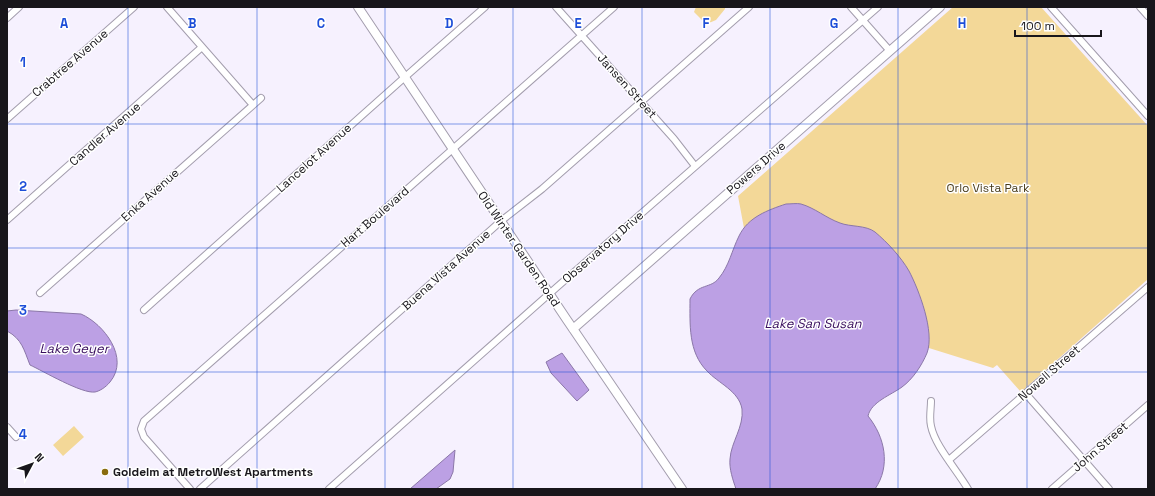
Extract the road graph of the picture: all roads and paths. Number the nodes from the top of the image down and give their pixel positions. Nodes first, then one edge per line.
1 (19, 7) edge
2 (134, 7) edge
3 (167, 7) edge
4 (358, 7) edge
5 (485, 7) edge
6 (556, 7) edge
7 (614, 7) edge
8 (749, 7) edge
9 (851, 7) edge
10 (878, 7) edge
11 (940, 7) edge
12 (1051, 7) edge
13 (1140, 7) edge
14 (1148, 16) edge
15 (7, 18) edge
16 (862, 20) junction
17 (581, 36) junction
18 (202, 47) junction
19 (890, 51) junction
20 (404, 77) junction
21 (261, 98) dead end
22 (641, 102) junction
23 (253, 104) junction
24 (1148, 116) edge
25 (7, 119) edge
26 (453, 149) junction
27 (695, 166) junction
28 (7, 220) edge
29 (501, 221) junction
30 (1148, 287) edge
31 (40, 293) dead end
32 (549, 294) junction
33 (144, 310) dead end
34 (573, 329) junction
35 (1026, 394) junction
36 (931, 401) dead end
37 (1148, 405) edge
38 (7, 427) edge
39 (16, 438) dead end
40 (950, 459) junction
41 (1084, 461) junction
42 (190, 489) edge
43 (200, 489) edge
44 (329, 489) edge
45 (682, 489) edge
46 (968, 489) edge
47 (1052, 489) edge
48 (1109, 489) edge

1 - 15 street
2 - 25 street, Crabtree Avenue
3 - 18 street
4 - 20 main road, Old Winter Garden Road
5 - 20 street, Lancelot Avenue
6 - 17 street, Jansen Street
7 - 17 street, Hart Boulevard
8 - 22 street, Buena Vista Avenue
9 - 16 street
10 - 16 street, Observatory Drive
11 - 19 main road, Powers Drive
12 - 24 street
13 - 14 street
16 - 19 street
16 - 27 street, Observatory Drive
17 - 22 street, Jansen Street
17 - 26 street, Hart Boulevard
18 - 23 street
18 - 28 street, Candler Avenue
19 - 34 main road, Powers Drive
20 - 26 main road, Old Winter Garden Road
20 - 33 street, Lancelot Avenue
21 - 23 street, Enka Avenue
22 - 27 street, Jansen Street
22 - 29 street, Buena Vista Avenue
23 - 31 street, Enka Avenue
26 - 29 main road, Old Winter Garden Road
26 - 42 street, Hart Boulevard
27 - 32 street, Observatory Drive
29 - 32 main road, Old Winter Garden Road
29 - 43 street, Buena Vista Avenue
30 - 35 street, Nowell Street
32 - 34 main road, Old Winter Garden Road
32 - 44 street, Observatory Drive
34 - 45 main road, Old Winter Garden Road
35 - 40 street, Nowell Street
35 - 41 street
36 - 40 street
37 - 41 street, John Street
38 - 39 street
40 - 46 street
41 - 47 street, John Street
41 - 48 street

